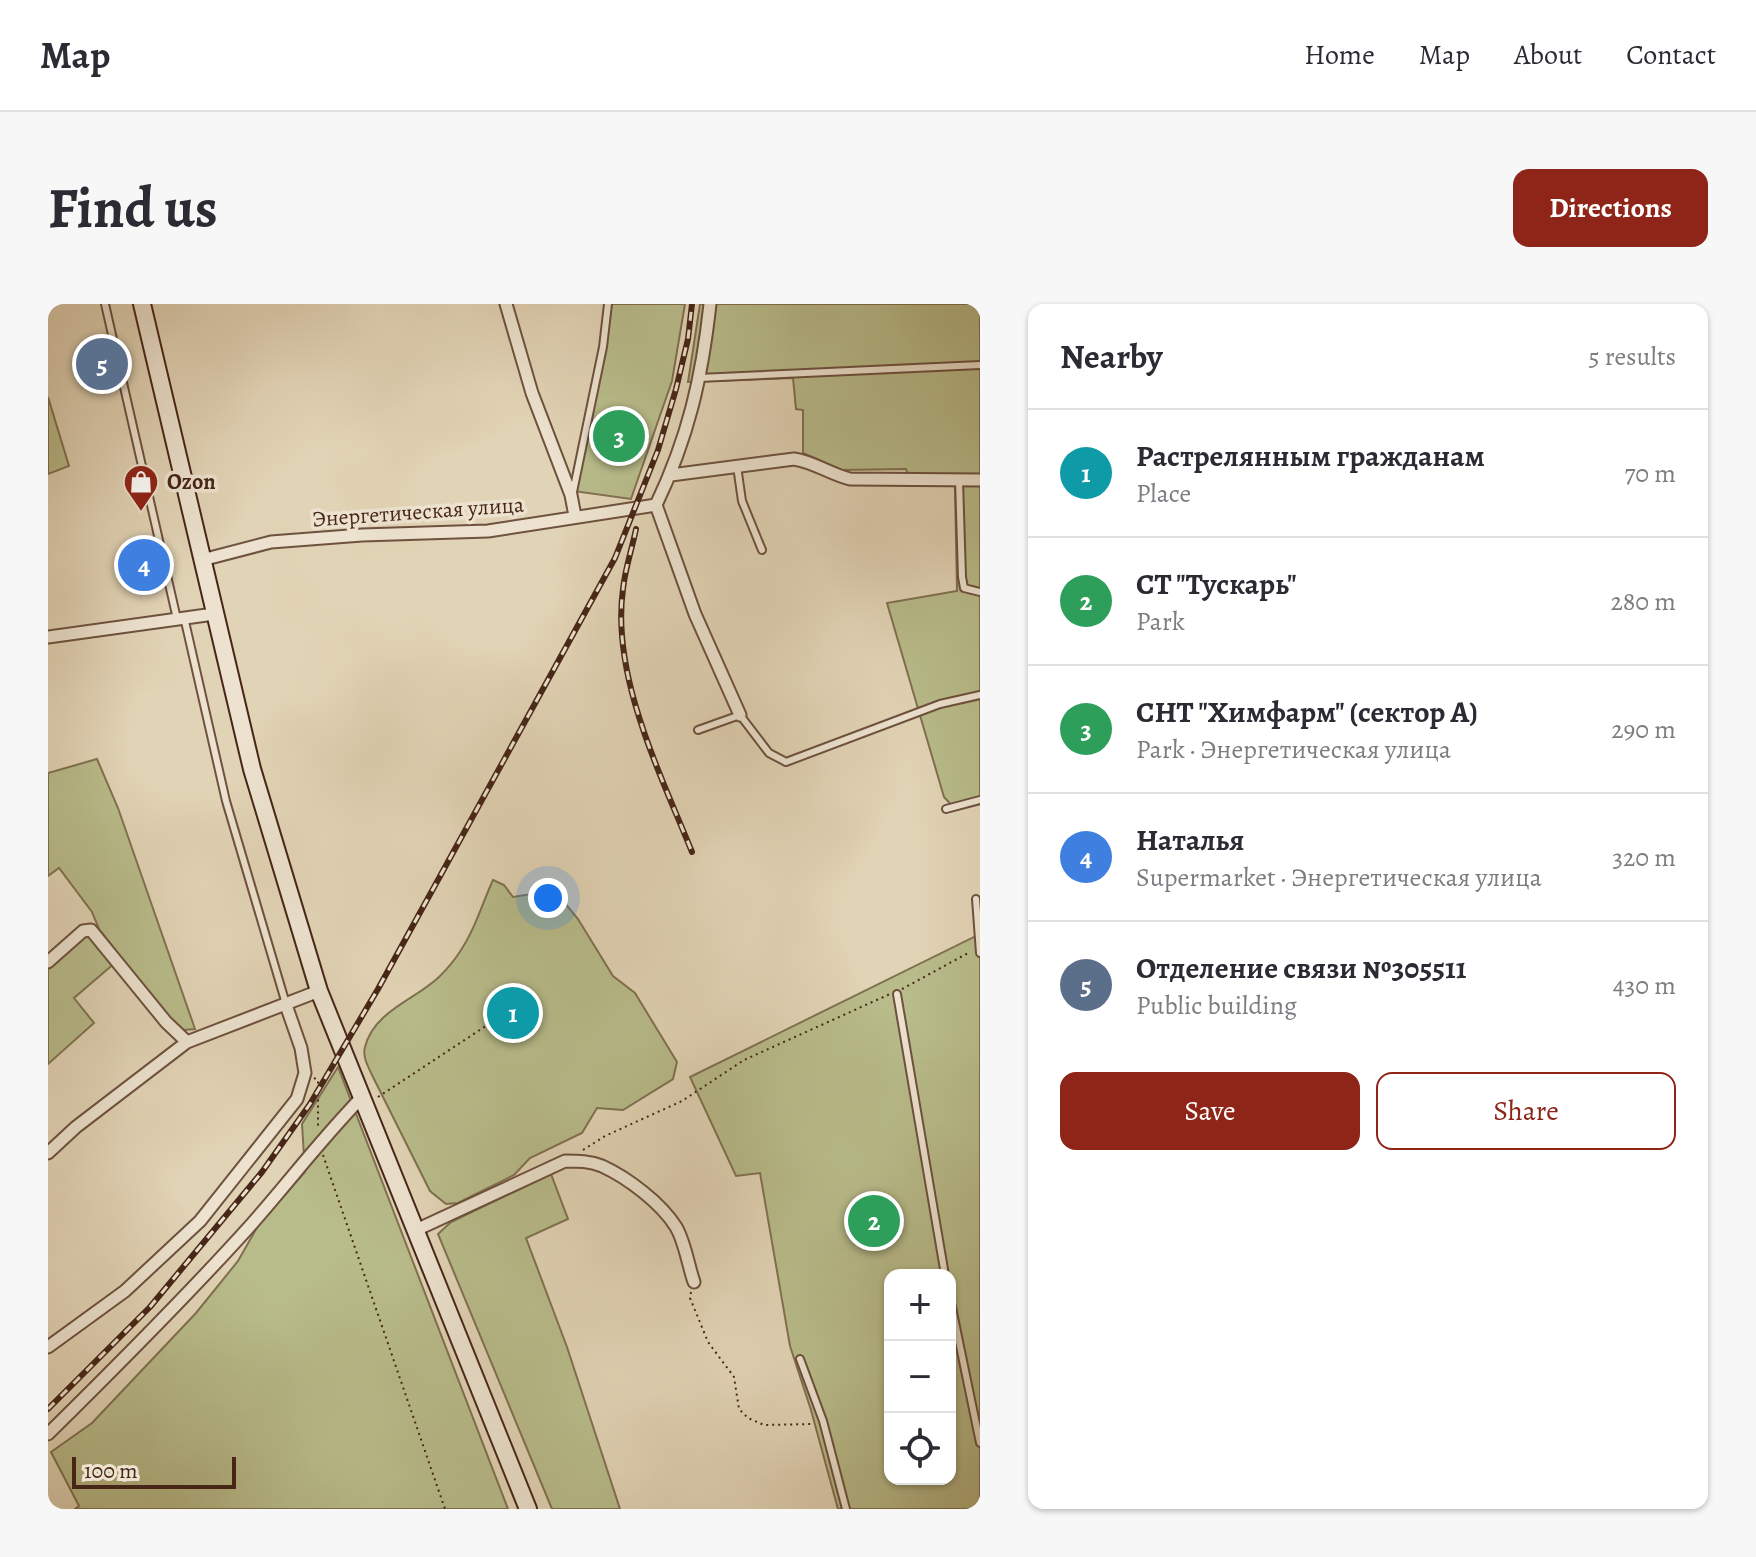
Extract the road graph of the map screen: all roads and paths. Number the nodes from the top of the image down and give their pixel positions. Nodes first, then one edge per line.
1 (105, 304) edge
2 (142, 304) edge
3 (506, 304) edge
4 (608, 304) edge
5 (710, 304) edge
6 (980, 365) edge
7 (699, 378) junction
8 (737, 466) junction
9 (671, 475) junction
10 (959, 480) junction
11 (980, 480) edge
12 (571, 495) junction
13 (656, 505) junction
14 (575, 516) junction
15 (762, 550) dead end
16 (202, 560) junction
17 (980, 592) edge
18 (214, 614) junction
19 (180, 618) junction
20 (48, 637) edge
21 (980, 695) edge
22 (740, 715) junction
23 (698, 730) dead end
24 (980, 800) edge
25 (946, 809) dead end
26 (976, 899) dead end
27 (979, 950) edge
28 (48, 962) edge
29 (319, 991) junction
30 (897, 994) junction
31 (286, 1005) junction
32 (501, 1016) dead end
33 (187, 1042) junction
34 (305, 1073) junction
35 (364, 1100) junction
36 (319, 1143) junction
37 (48, 1153) edge
38 (565, 1161) junction
39 (416, 1230) junction
40 (944, 1269) edge
41 (694, 1282) joint
42 (956, 1327) edge
43 (48, 1347) edge
44 (800, 1359) dead end
45 (825, 1429) junction
46 (48, 1434) edge
47 (980, 1443) edge
48 (445, 1509) edge
49 (528, 1509) edge
50 (846, 1509) edge

1 - 19 lane
2 - 16 main road
3 - 12 street
4 - 12 lane
5 - 7 street
6 - 7 lane
7 - 9 street
8 - 9 street
8 - 10 street
8 - 15 lane
9 - 13 street
10 - 11 street
10 - 17 lane
12 - 14 street
13 - 14 street, Энергетическая улица
13 - 22 street
14 - 16 street, Энергетическая улица
16 - 18 main road
18 - 19 street
18 - 29 main road
19 - 20 street
19 - 31 lane
21 - 22 lane
22 - 23 lane
24 - 25 lane
26 - 27 lane
27 - 30 path
28 - 33 street
29 - 31 street
29 - 35 main road
30 - 38 path
30 - 40 lane
31 - 33 street
31 - 34 street
32 - 35 path
33 - 37 street
34 - 36 path
34 - 43 street
35 - 36 street
35 - 39 main road
36 - 46 street
36 - 48 path
38 - 39 street
38 - 41 street
39 - 49 main road
41 - 45 path
42 - 47 lane
44 - 45 lane
45 - 50 lane

